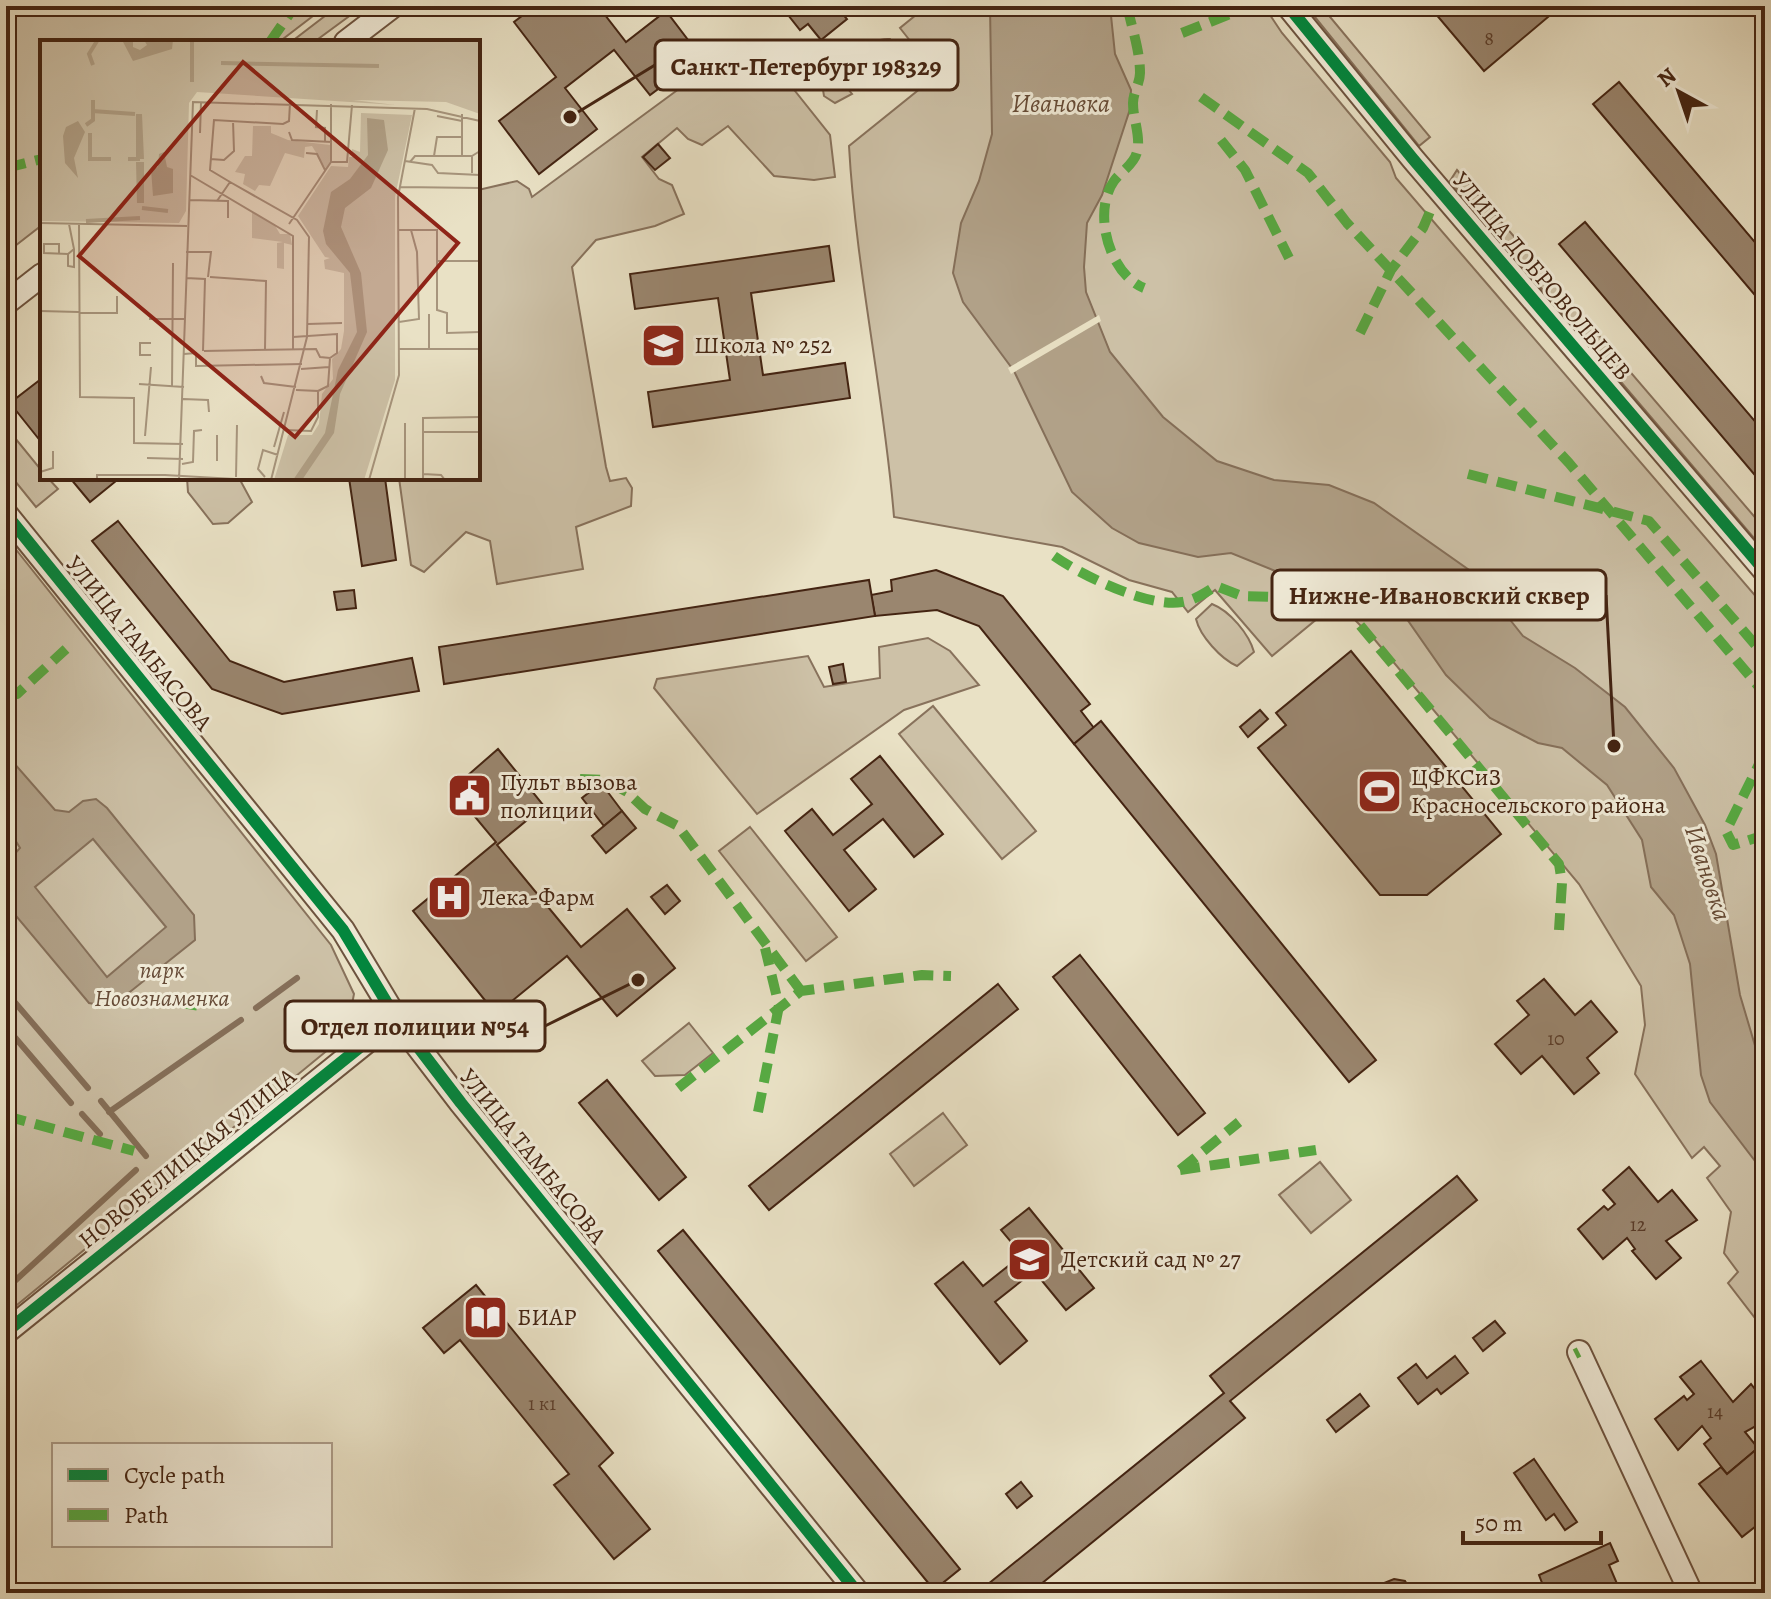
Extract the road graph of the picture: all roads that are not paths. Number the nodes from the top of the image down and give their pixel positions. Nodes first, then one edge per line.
1 (393, 6) edge
2 (1288, 6) edge
3 (349, 40) edge
4 (40, 277) edge
5 (6, 303) edge
6 (6, 514) edge
7 (1765, 571) edge
8 (396, 1018) junction
9 (6, 1332) edge
10 (1579, 1352) dead end
11 (858, 1593) edge
12 (1691, 1593) edge

1 - 3 street
2 - 7 street, УЛИЦА ДОБРОВОЛЬЦЕВ
4 - 5 street
6 - 8 street, УЛИЦА ТАМБАСОВА
8 - 9 street, НОВОБЕЛИЦКАЯ УЛИЦА
8 - 11 street, УЛИЦА ТАМБАСОВА
10 - 12 street

